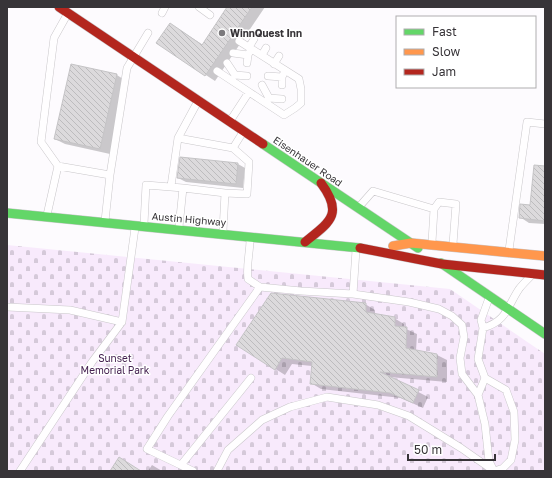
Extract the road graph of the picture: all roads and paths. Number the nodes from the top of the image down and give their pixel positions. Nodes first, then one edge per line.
1 (59, 7) edge
2 (199, 7) edge
3 (68, 13) junction
4 (210, 15) dead end
5 (148, 33) dead end
6 (254, 39) dead end
7 (239, 41) dead end
8 (266, 48) dead end
9 (247, 52) junction
10 (233, 53) dead end
11 (262, 55) junction
12 (279, 56) dead end
13 (134, 57) junction
14 (227, 63) dead end
15 (274, 64) junction
16 (251, 65) dead end
17 (234, 67) dead end
18 (217, 71) dead end
19 (239, 76) junction
20 (268, 76) dead end
21 (281, 76) junction
22 (262, 85) dead end
23 (285, 87) dead end
24 (249, 92) junction
25 (272, 97) junction
26 (198, 100) junction
27 (230, 121) junction
28 (545, 124) edge
29 (243, 131) junction
30 (178, 138) junction
31 (233, 148) junction
32 (58, 166) junction
33 (110, 175) junction
34 (321, 183) junction
35 (171, 186) junction
36 (183, 188) junction
37 (225, 193) junction
38 (358, 208) junction
39 (434, 209) junction
40 (7, 213) edge
41 (47, 217) junction
42 (105, 222) junction
43 (139, 226) junction
44 (179, 229) junction
45 (223, 234) junction
46 (250, 236) junction
47 (305, 242) junction
48 (411, 243) junction
49 (432, 245) junction
50 (356, 247) junction
51 (369, 249) junction
52 (508, 252) junction
53 (545, 256) edge
54 (450, 258) junction
55 (534, 274) junction
56 (545, 275) edge
57 (260, 288) junction
58 (353, 294) junction
59 (490, 297) junction
60 (7, 308) edge
61 (508, 309) junction
62 (122, 322) junction
63 (483, 328) junction
64 (545, 334) edge
65 (251, 378) dead end
66 (485, 378) junction
67 (478, 395) junction
68 (181, 465) junction
69 (20, 471) edge
70 (192, 471) edge
71 (217, 471) edge
72 (494, 471) edge

1 - 3 main road, Eisenhauer Road
2 - 4 lane
3 - 13 main road, Eisenhauer Road
3 - 32 lane
5 - 13 lane
6 - 9 lane
7 - 9 lane
8 - 11 lane
9 - 10 lane
9 - 11 lane
9 - 16 lane
11 - 15 lane
12 - 15 lane
13 - 26 main road, Eisenhauer Road
13 - 33 lane
14 - 19 lane
15 - 21 lane
17 - 19 lane
18 - 19 lane
19 - 24 lane
20 - 21 lane
21 - 23 lane
21 - 25 lane
22 - 25 lane
24 - 25 lane
24 - 27 lane
26 - 27 main road, Eisenhauer Road
26 - 30 lane
27 - 29 main road, Eisenhauer Road
28 - 52 lane
29 - 31 lane
29 - 34 main road, Eisenhauer Road
30 - 31 lane
30 - 35 lane
31 - 37 lane
32 - 33 lane
32 - 41 lane
33 - 42 lane
34 - 38 main road, Eisenhauer Road
34 - 47 main road
35 - 36 lane
35 - 43 lane
36 - 37 lane
36 - 44 lane
37 - 45 lane
38 - 39 lane
38 - 48 main road, Eisenhauer Road
39 - 49 lane
39 - 54 lane
40 - 41 main road, Austin Highway
41 - 42 main road, Austin Highway
42 - 43 main road, Austin Highway
43 - 44 main road, Austin Highway
43 - 62 lane
44 - 45 main road, Austin Highway
45 - 46 main road, Austin Highway
46 - 47 main road, Austin Highway
46 - 57 lane
47 - 50 main road, Austin Highway
48 - 49 main road, Austin Highway
48 - 51 main road, Austin Highway
48 - 54 main road, Eisenhauer Road
49 - 54 main road, Austin Highway
50 - 51 main road, Austin Highway
50 - 58 lane
51 - 54 main road, Austin Highway
52 - 53 main road, Austin Highway
52 - 54 main road, Austin Highway
54 - 55 main road, Austin Highway
54 - 59 main road, Eisenhauer Road
55 - 56 main road, Austin Highway
55 - 61 lane
57 - 58 lane
57 - 68 lane
58 - 67 lane
59 - 61 main road, Eisenhauer Road
59 - 63 lane
60 - 62 lane
61 - 63 lane
61 - 64 main road, Eisenhauer Road
62 - 69 lane
63 - 66 lane
65 - 68 lane
66 - 67 lane
66 - 72 lane
67 - 72 lane
68 - 70 lane
71 - 72 lane

